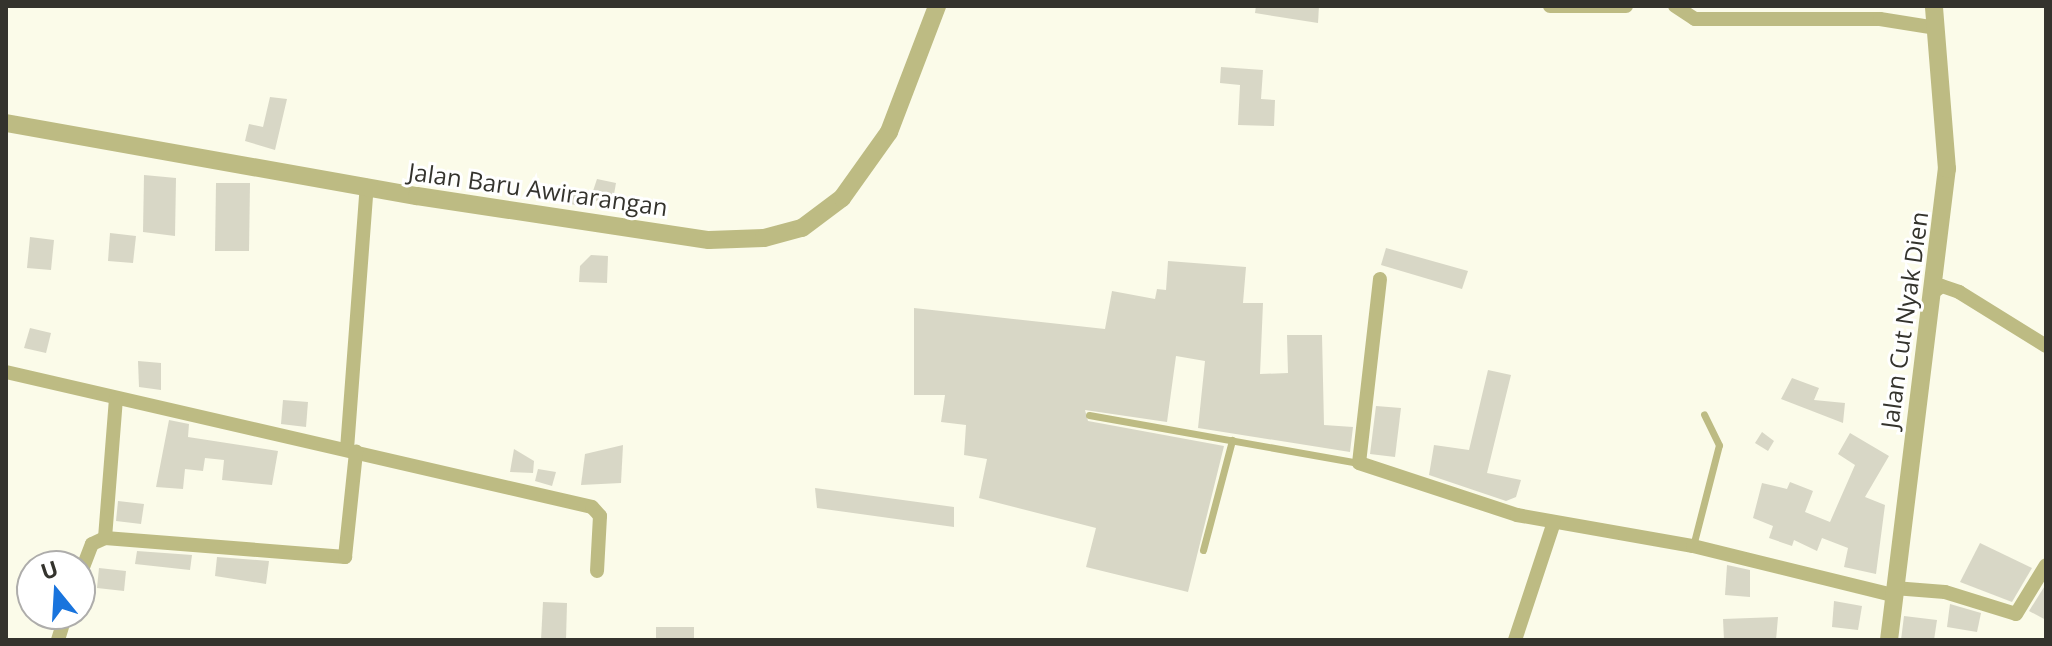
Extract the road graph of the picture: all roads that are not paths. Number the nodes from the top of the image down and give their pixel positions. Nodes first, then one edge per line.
1 (937, 6) edge
2 (1550, 6) edge
3 (1626, 6) edge
4 (1675, 6) edge
5 (1934, 6) edge
6 (1839, 12) edge
7 (1936, 28) junction
8 (6, 123) edge
9 (367, 186) junction
10 (1380, 279) dead end
11 (1932, 293) junction
12 (2046, 346) edge
13 (6, 372) edge
14 (116, 398) junction
15 (1704, 414) dead end
16 (1089, 415) dead end
17 (1232, 440) junction
18 (352, 451) junction
19 (1359, 463) junction
20 (1554, 522) junction
21 (105, 538) junction
22 (1693, 546) junction
23 (90, 550) edge
24 (1203, 550) dead end
25 (2046, 565) edge
26 (597, 571) dead end
27 (1894, 592) junction
28 (1515, 640) edge
29 (1889, 640) edge

1 - 9 street, Jalan Baru Awirarangan
2 - 3 street
4 - 6 street
5 - 7 street, Jalan Cut Nyak Dien
6 - 7 street
7 - 11 street, Jalan Cut Nyak Dien
8 - 9 street, Jalan Baru Awirarangan
9 - 18 street
10 - 19 street
11 - 12 street
11 - 27 street, Jalan Cut Nyak Dien
13 - 14 street
14 - 18 street
14 - 21 street
15 - 22 lane
16 - 17 lane
17 - 19 lane
17 - 24 lane
18 - 21 street
18 - 26 street
19 - 20 street
20 - 22 street
20 - 28 street
21 - 23 street
22 - 27 street
25 - 27 street
27 - 29 street, Jalan Cut Nyak Dien

